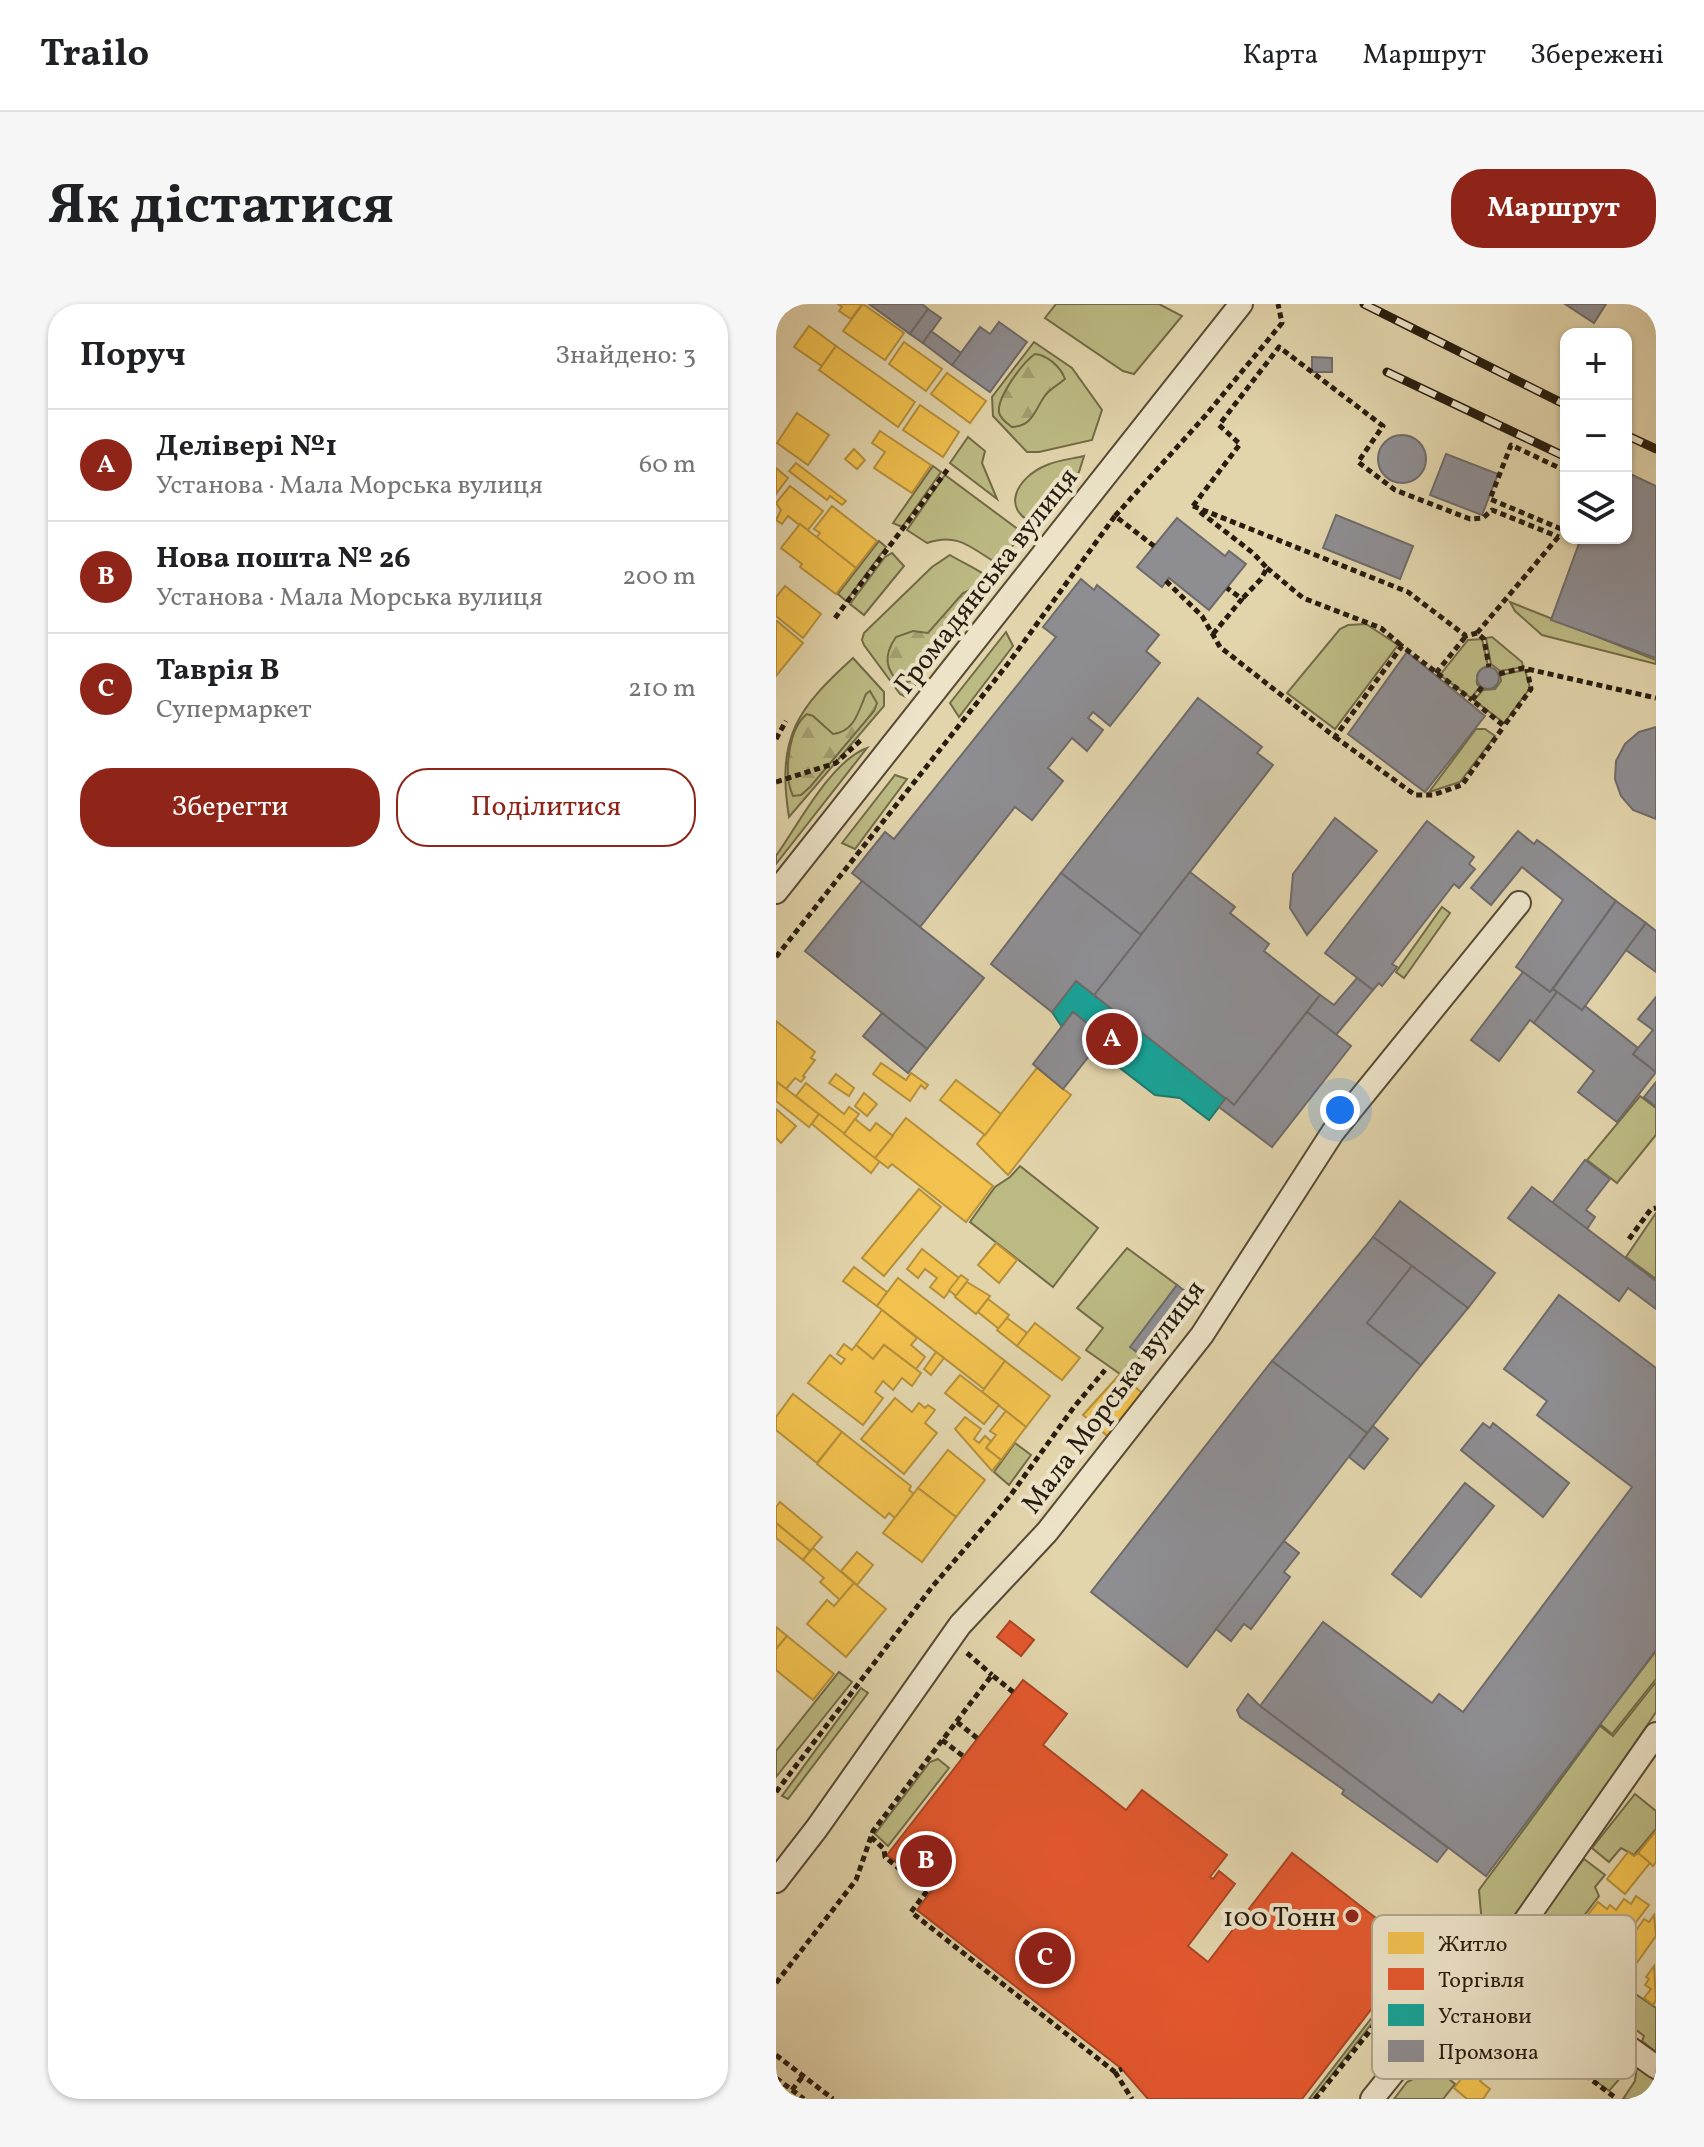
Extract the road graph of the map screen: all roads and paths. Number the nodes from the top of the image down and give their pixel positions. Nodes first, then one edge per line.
1 (1241, 304) edge
2 (1278, 304) edge
3 (1560, 468) edge
4 (948, 469) dead end
5 (1193, 506) junction
6 (1115, 516) junction
7 (1560, 528) edge
8 (1559, 537) joint
9 (1154, 546) dead end
10 (1267, 568) junction
11 (1166, 581) dead end
12 (1227, 588) dead end
13 (1242, 599) junction
14 (835, 618) dead end
15 (1477, 633) junction
16 (1213, 634) junction
17 (1466, 636) junction
18 (1402, 646) junction
19 (1489, 667) dead end
20 (1527, 669) junction
21 (1436, 673) junction
22 (1499, 674) dead end
23 (1482, 687) dead end
24 (1656, 698) edge
25 (1472, 700) junction
26 (786, 721) dead end
27 (1504, 726) junction
28 (866, 735) dead end
29 (1335, 737) junction
30 (776, 739) edge
31 (776, 782) edge
32 (776, 892) edge
33 (1519, 903) dead end
34 (776, 957) edge
35 (1656, 1208) edge
36 (1629, 1239) dead end
37 (1105, 1370) dead end
38 (1013, 1692) dead end
39 (957, 1722) junction
40 (1656, 1734) edge
41 (977, 1738) dead end
42 (942, 1740) junction
43 (963, 1756) dead end
44 (776, 1792) edge
45 (871, 1837) junction
46 (776, 1881) edge
47 (1529, 1915) edge
48 (776, 1983) edge
49 (1372, 2027) edge
50 (1636, 2053) edge
51 (776, 2055) edge
52 (1656, 2067) edge
53 (1122, 2069) dead end
54 (1115, 2072) junction
55 (803, 2076) junction
56 (776, 2078) edge
57 (1388, 2079) edge
58 (1590, 2079) edge
59 (792, 2090) junction
60 (804, 2099) edge
61 (833, 2099) edge
62 (1132, 2099) edge
63 (1315, 2099) edge
64 (1372, 2099) edge
65 (1617, 2099) edge

1 - 32 street, Громадянська вулиця
2 - 6 path
3 - 7 path
4 - 14 path
5 - 8 path
5 - 10 path
5 - 17 path
6 - 9 path
6 - 34 path
8 - 15 path
10 - 13 path
10 - 18 path
11 - 16 path
12 - 13 path
13 - 16 path
15 - 17 path
15 - 19 path
16 - 29 path
17 - 21 path
18 - 21 path
18 - 29 path
20 - 22 path
20 - 24 path
20 - 27 path
21 - 25 path
23 - 25 path
25 - 27 path
26 - 30 path
27 - 29 path
28 - 31 path
33 - 46 street, Мала Морська вулиця
35 - 36 path
37 - 44 path
38 - 39 path
39 - 41 path
39 - 42 path
40 - 47 street
42 - 43 path
42 - 45 path
45 - 48 path
45 - 54 path
49 - 63 path
50 - 52 street
51 - 55 path
53 - 54 path
54 - 62 path
55 - 59 path
55 - 61 path
56 - 59 path
57 - 64 street
58 - 65 path
59 - 60 path

